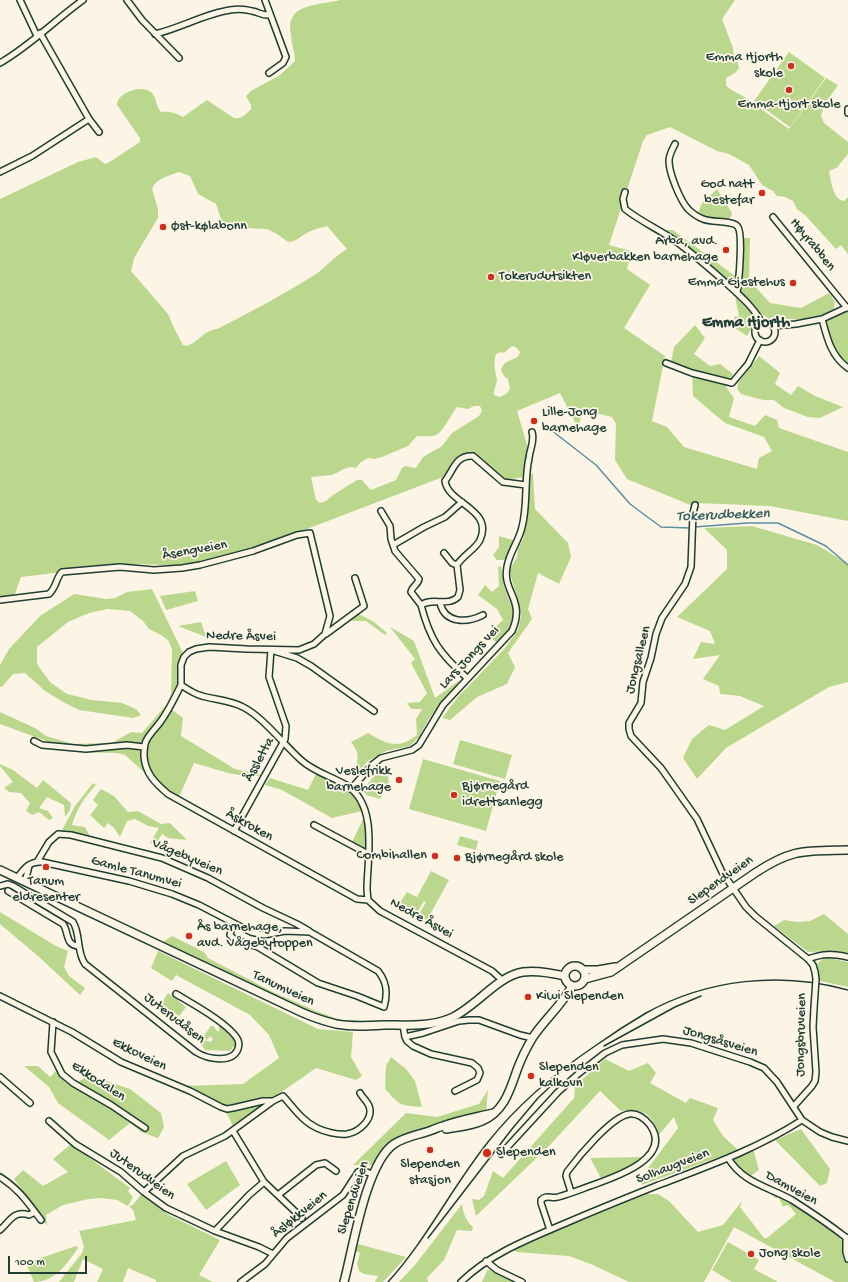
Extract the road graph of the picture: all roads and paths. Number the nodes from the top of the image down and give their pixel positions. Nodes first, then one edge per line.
1 (20, 0) edge
2 (83, 0) edge
3 (128, 0) edge
4 (265, 0) edge
5 (270, 15) junction
6 (155, 34) junction
7 (38, 35) junction
8 (179, 58) dead end
9 (0, 63) edge
10 (269, 73) dead end
11 (848, 109) edge
12 (848, 113) edge
13 (88, 119) junction
14 (99, 132) dead end
15 (675, 144) dead end
16 (0, 172) edge
17 (625, 192) dead end
18 (773, 216) dead end
19 (738, 293) junction
20 (847, 308) edge
21 (822, 319) junction
22 (762, 323) junction
23 (772, 326) junction
24 (760, 340) junction
25 (666, 363) dead end
26 (848, 368) edge
27 (532, 432) dead end
28 (526, 485) junction
29 (462, 502) junction
30 (696, 505) dead end
31 (381, 511) dead end
32 (393, 545) junction
33 (444, 553) dead end
34 (457, 565) junction
35 (355, 578) dead end
36 (0, 600) edge
37 (440, 603) junction
38 (421, 605) junction
39 (483, 615) dead end
40 (325, 634) junction
41 (271, 650) junction
42 (467, 678) junction
43 (180, 685) junction
44 (374, 711) dead end
45 (34, 741) dead end
46 (283, 744) junction
47 (144, 747) junction
48 (351, 789) junction
49 (314, 825) dead end
50 (234, 831) junction
51 (848, 850) edge
52 (368, 854) junction
53 (37, 862) junction
54 (29, 866) junction
55 (0, 870) edge
56 (17, 878) junction
57 (25, 882) junction
58 (0, 886) edge
59 (733, 889) junction
60 (8, 891) dead end
61 (368, 900) junction
62 (232, 923) junction
63 (310, 932) junction
64 (78, 946) junction
65 (848, 957) edge
66 (808, 958) junction
67 (619, 966) junction
68 (583, 970) junction
69 (565, 976) junction
70 (585, 979) junction
71 (503, 981) junction
72 (572, 986) junction
73 (176, 994) dead end
74 (0, 996) edge
75 (53, 1022) junction
76 (403, 1025) junction
77 (404, 1037) junction
78 (533, 1038) junction
79 (0, 1077) edge
80 (455, 1091) dead end
81 (360, 1093) dead end
82 (273, 1101) junction
83 (30, 1104) dead end
84 (794, 1106) junction
85 (802, 1120) junction
86 (49, 1121) dead end
87 (145, 1128) dead end
88 (233, 1131) junction
89 (848, 1141) edge
90 (501, 1154) dead end
91 (728, 1158) junction
92 (336, 1172) dead end
93 (372, 1174) junction
94 (0, 1177) edge
95 (264, 1182) junction
96 (144, 1192) junction
97 (571, 1192) junction
98 (278, 1195) junction
99 (35, 1212) junction
100 (302, 1218) dead end
101 (41, 1220) dead end
102 (1, 1229) edge
103 (550, 1230) junction
104 (215, 1231) junction
105 (847, 1238) edge
106 (273, 1254) junction
107 (848, 1260) edge
108 (486, 1261) junction
109 (241, 1282) edge
110 (344, 1282) edge
111 (461, 1282) edge
112 (522, 1282) edge

1 - 7 street
2 - 7 street
3 - 6 street
4 - 5 street
5 - 6 street
5 - 10 street
6 - 8 street
7 - 9 street
7 - 13 street
11 - 12 street
13 - 14 street
13 - 16 street
15 - 19 street
17 - 19 street
18 - 20 street, Høyrabben
19 - 22 street
20 - 21 street
21 - 23 street
21 - 26 street
22 - 23 street
22 - 24 street
23 - 24 street
24 - 25 street
27 - 28 street, Lars Jongs vei
28 - 29 street
28 - 42 street, Lars Jongs vei
29 - 32 street
29 - 34 street
30 - 59 street, Jongsalleen
31 - 32 street
32 - 38 street
33 - 34 street
34 - 37 street
35 - 40 street, Nedre Åsvei
36 - 40 street, Åsengveien
37 - 38 street
37 - 39 street
38 - 42 street
40 - 41 street, Nedre Åsvei
41 - 43 street, Nedre Åsvei
41 - 44 street
41 - 46 street, Åssletta
42 - 48 street, Lars Jongs vei
43 - 46 street, Nedre Åsvei
43 - 47 street
45 - 47 street
46 - 48 street, Nedre Åsvei
46 - 50 street, Åssletta
47 - 50 street, Åskroken
48 - 52 street, Nedre Åsvei
49 - 52 street
50 - 61 street, Åskroken
51 - 59 main road, Slependveien
52 - 61 street, Nedre Åsvei
53 - 54 street
53 - 62 street, Gamle Tanumvei
53 - 63 street, Vågebyveien
54 - 56 street
54 - 57 street
55 - 56 main road, Tanumveien
56 - 57 main road, Tanumveien
57 - 76 main road, Tanumveien
58 - 64 street, Juterudåsen
59 - 66 street, Jongsbruveien
59 - 67 main road, Slependveien
60 - 64 street, Juterudåsen
61 - 71 street, Nedre Åsvei
62 - 63 street, Gamle Tanumvei
62 - 63 street, Gamle Tanumvei
64 - 73 street, Juterudåsen
65 - 66 street
66 - 84 street, Jongsbruveien, bridge
67 - 68 main road, Slependveien
67 - 70 main road, Slependveien
68 - 69 main road
68 - 70 main road
69 - 71 main road, Tanumveien
69 - 72 main road
70 - 72 main road
71 - 76 main road, Tanumveien
72 - 78 main road, Slependveien
74 - 75 street, Ekkoveien
75 - 82 street, Ekkoveien
75 - 87 street, Ekkodalen
76 - 77 street
77 - 78 street
77 - 80 street
78 - 93 main road, Slependveien
79 - 83 street
81 - 82 street
82 - 88 street
84 - 85 street, Jongsåsveien
84 - 90 street, Jongsåsveien
85 - 89 street, Jongsåsveien
85 - 91 street, Solhaugveien
86 - 96 street, Juterudveien
88 - 95 street
88 - 96 street
91 - 103 street, Solhaugveien
91 - 105 street, Damveien
92 - 98 street
93 - 106 street, Åsløkkveien
93 - 110 main road, Slependveien
94 - 99 street
95 - 98 street
95 - 104 street
96 - 104 street, Juterudveien
97 - 97 street, Solhaugveien
97 - 103 street, Solhaugveien
98 - 100 street
99 - 101 street
99 - 102 street
103 - 108 street, Solhaugveien
104 - 106 street, Juterudveien
105 - 107 street, Damveien
106 - 109 street, Åsløkkveien
108 - 111 street, Solhaugveien
108 - 112 street

